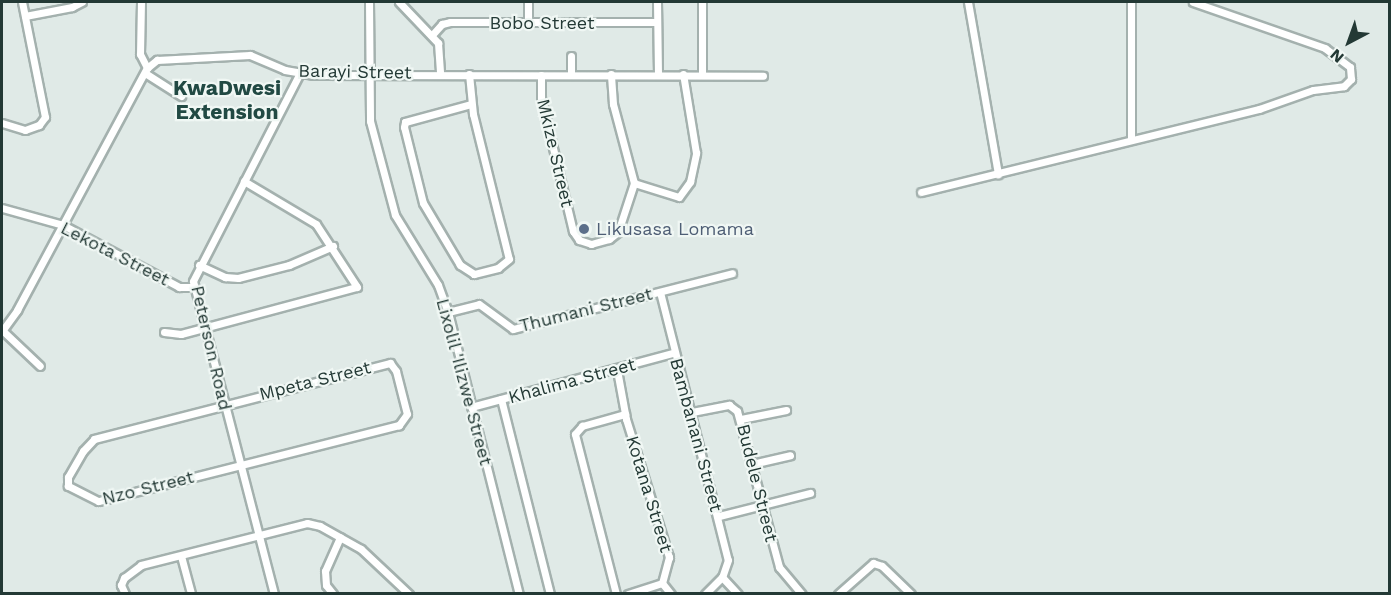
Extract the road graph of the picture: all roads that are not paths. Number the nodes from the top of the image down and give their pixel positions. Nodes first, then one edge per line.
1 (22, 2) edge
2 (82, 2) edge
3 (141, 2) edge
4 (369, 2) edge
5 (399, 2) edge
6 (528, 2) edge
7 (657, 2) edge
8 (702, 2) edge
9 (968, 2) edge
10 (1131, 2) edge
11 (1193, 2) edge
12 (25, 16) junction
13 (528, 22) junction
14 (657, 22) junction
15 (432, 35) junction
16 (571, 56) dead end
17 (146, 71) junction
18 (300, 73) junction
19 (440, 73) junction
20 (369, 74) junction
21 (469, 74) junction
22 (571, 74) junction
23 (611, 74) junction
24 (658, 74) junction
25 (683, 74) junction
26 (702, 74) junction
27 (542, 75) junction
28 (763, 76) dead end
29 (182, 96) dead end
30 (471, 104) junction
31 (2, 123) edge
32 (1131, 139) junction
33 (998, 174) junction
34 (244, 181) junction
35 (633, 183) junction
36 (921, 192) dead end
37 (2, 208) edge
38 (63, 225) junction
39 (333, 246) junction
40 (199, 265) junction
41 (732, 273) dead end
42 (194, 287) junction
43 (660, 292) junction
44 (448, 312) junction
45 (205, 329) junction
46 (2, 331) edge
47 (164, 332) dead end
48 (673, 353) junction
49 (40, 366) dead end
50 (617, 370) junction
51 (501, 399) junction
52 (224, 405) junction
53 (471, 407) junction
54 (786, 410) dead end
55 (692, 412) junction
56 (625, 414) junction
57 (741, 419) junction
58 (790, 455) dead end
59 (752, 464) junction
60 (240, 465) junction
61 (810, 493) dead end
62 (762, 504) junction
63 (718, 516) junction
64 (258, 536) junction
65 (340, 537) junction
66 (181, 556) junction
67 (722, 577) junction
68 (662, 582) junction
69 (125, 594) edge
70 (191, 594) edge
71 (274, 594) edge
72 (333, 594) edge
73 (409, 594) edge
74 (519, 594) edge
75 (550, 594) edge
76 (616, 594) edge
77 (628, 594) edge
78 (671, 594) edge
79 (705, 594) edge
80 (738, 594) edge
81 (802, 594) edge
82 (838, 594) edge
83 (911, 594) edge

1 - 12 street
2 - 12 street
3 - 17 street
4 - 20 street, Lixolil 'Ilizwe Street
5 - 15 street
6 - 13 street
7 - 14 street
8 - 26 street
9 - 33 street
10 - 32 street
11 - 32 street
12 - 31 street
13 - 14 street, Bobo Street
13 - 15 street, Bobo Street
14 - 24 street
15 - 19 street
16 - 22 street
17 - 18 street, Barayi Street
17 - 29 street
17 - 38 street
18 - 20 street, Barayi Street
18 - 34 street, Peterson Road
19 - 20 street, Barayi Street
19 - 21 street, Barayi Street
20 - 44 street, Lixolil 'Ilizwe Street
21 - 27 street, Barayi Street
21 - 30 street
22 - 23 street, Barayi Street
22 - 27 street, Barayi Street
23 - 24 street, Barayi Street
23 - 35 street
24 - 25 street, Barayi Street
25 - 26 street, Barayi Street
25 - 35 street
26 - 28 street, Barayi Street
27 - 35 street, Mkize Street
30 - 30 street
32 - 33 street
33 - 36 street
34 - 39 street
34 - 40 street, Peterson Road
37 - 38 street, Lekota Street
38 - 42 street, Lekota Street
38 - 46 street
39 - 40 street
39 - 45 street
40 - 42 street, Peterson Road
41 - 43 street, Thumani Street
42 - 45 street, Peterson Road
43 - 44 street, Thumani Street
43 - 48 street, Bambanani Street
44 - 53 street, Lixolil 'Ilizwe Street
45 - 47 street
45 - 52 street, Peterson Road
46 - 49 street
48 - 50 street, Khalima Street
48 - 55 street, Bambanani Street
50 - 51 street, Khalima Street
50 - 56 street, Kotana Street
51 - 53 street, Khalima Street
51 - 75 street
52 - 60 street, Peterson Road
52 - 60 street, Nzo Street
52 - 60 street, Mpeta Street
53 - 74 street, Lixolil 'Ilizwe Street
54 - 57 street
55 - 57 street, Budele Street
55 - 63 street, Bambanani Street
56 - 68 street, Kotana Street
56 - 76 street
57 - 59 street, Budele Street
58 - 59 street
59 - 62 street, Budele Street
60 - 64 street, Peterson Road
61 - 62 street
62 - 63 street
62 - 81 street, Budele Street
63 - 67 street, Bambanani Street
64 - 65 street
64 - 66 street
64 - 71 street, Peterson Road
65 - 72 street
65 - 73 street
66 - 69 street
66 - 70 street
67 - 79 street
67 - 80 street
68 - 77 street
68 - 78 street
82 - 83 street

